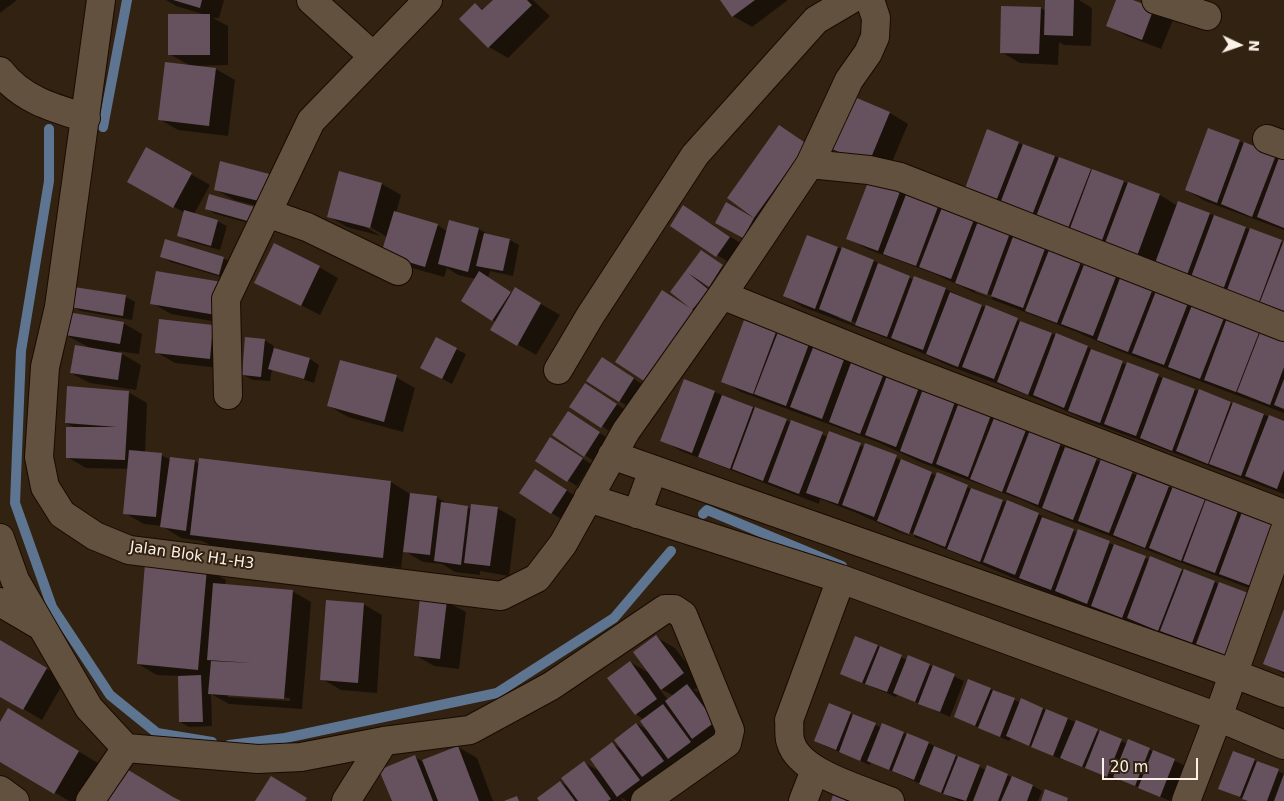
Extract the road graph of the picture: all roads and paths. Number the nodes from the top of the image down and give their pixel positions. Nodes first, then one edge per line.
1 (101, 0) edge
2 (311, 0) edge
3 (428, 0) edge
4 (850, 0) edge
5 (870, 0) edge
6 (1156, 0) edge
7 (1207, 16) dead end
8 (373, 56) junction
9 (0, 71) edge
10 (86, 118) junction
11 (810, 164) junction
12 (267, 213) junction
13 (398, 271) dead end
14 (722, 295) junction
15 (1284, 327) edge
16 (558, 370) dead end
17 (228, 395) dead end
18 (612, 455) junction
19 (653, 470) junction
20 (588, 498) junction
21 (637, 514) junction
22 (1284, 514) edge
23 (1284, 532) edge
24 (0, 538) edge
25 (841, 579) junction
26 (0, 602) edge
27 (40, 626) junction
28 (1231, 677) junction
29 (1284, 693) edge
30 (1220, 713) junction
31 (384, 741) junction
32 (1284, 745) edge
33 (126, 748) junction
34 (815, 770) junction
35 (0, 790) edge
36 (15, 801) edge
37 (90, 801) edge
38 (346, 801) edge
39 (645, 801) edge
40 (803, 801) edge
41 (890, 801) edge
42 (1186, 801) edge

1 - 10 street, Jalan Blok H1-H3
2 - 8 street
3 - 8 street
4 - 16 street
5 - 11 street, Jalan Blok H1-H3
6 - 7 street
8 - 12 street
9 - 10 street
10 - 20 street, Jalan Blok H1-H3
11 - 14 street, Jalan Blok H1-H3
11 - 15 street
12 - 13 street
12 - 17 street
14 - 18 street, Jalan Blok H1-H3
14 - 22 street
18 - 19 street
18 - 20 street, Jalan Blok H1-H3
19 - 21 street
19 - 28 street
20 - 21 street
21 - 25 street
23 - 28 street
24 - 27 street
25 - 30 street
25 - 34 street
26 - 27 street
27 - 33 street
28 - 29 street
28 - 30 street
30 - 32 street
30 - 42 street
31 - 33 street
31 - 38 street
31 - 39 street
33 - 37 street
34 - 40 street
34 - 41 street
35 - 36 street

